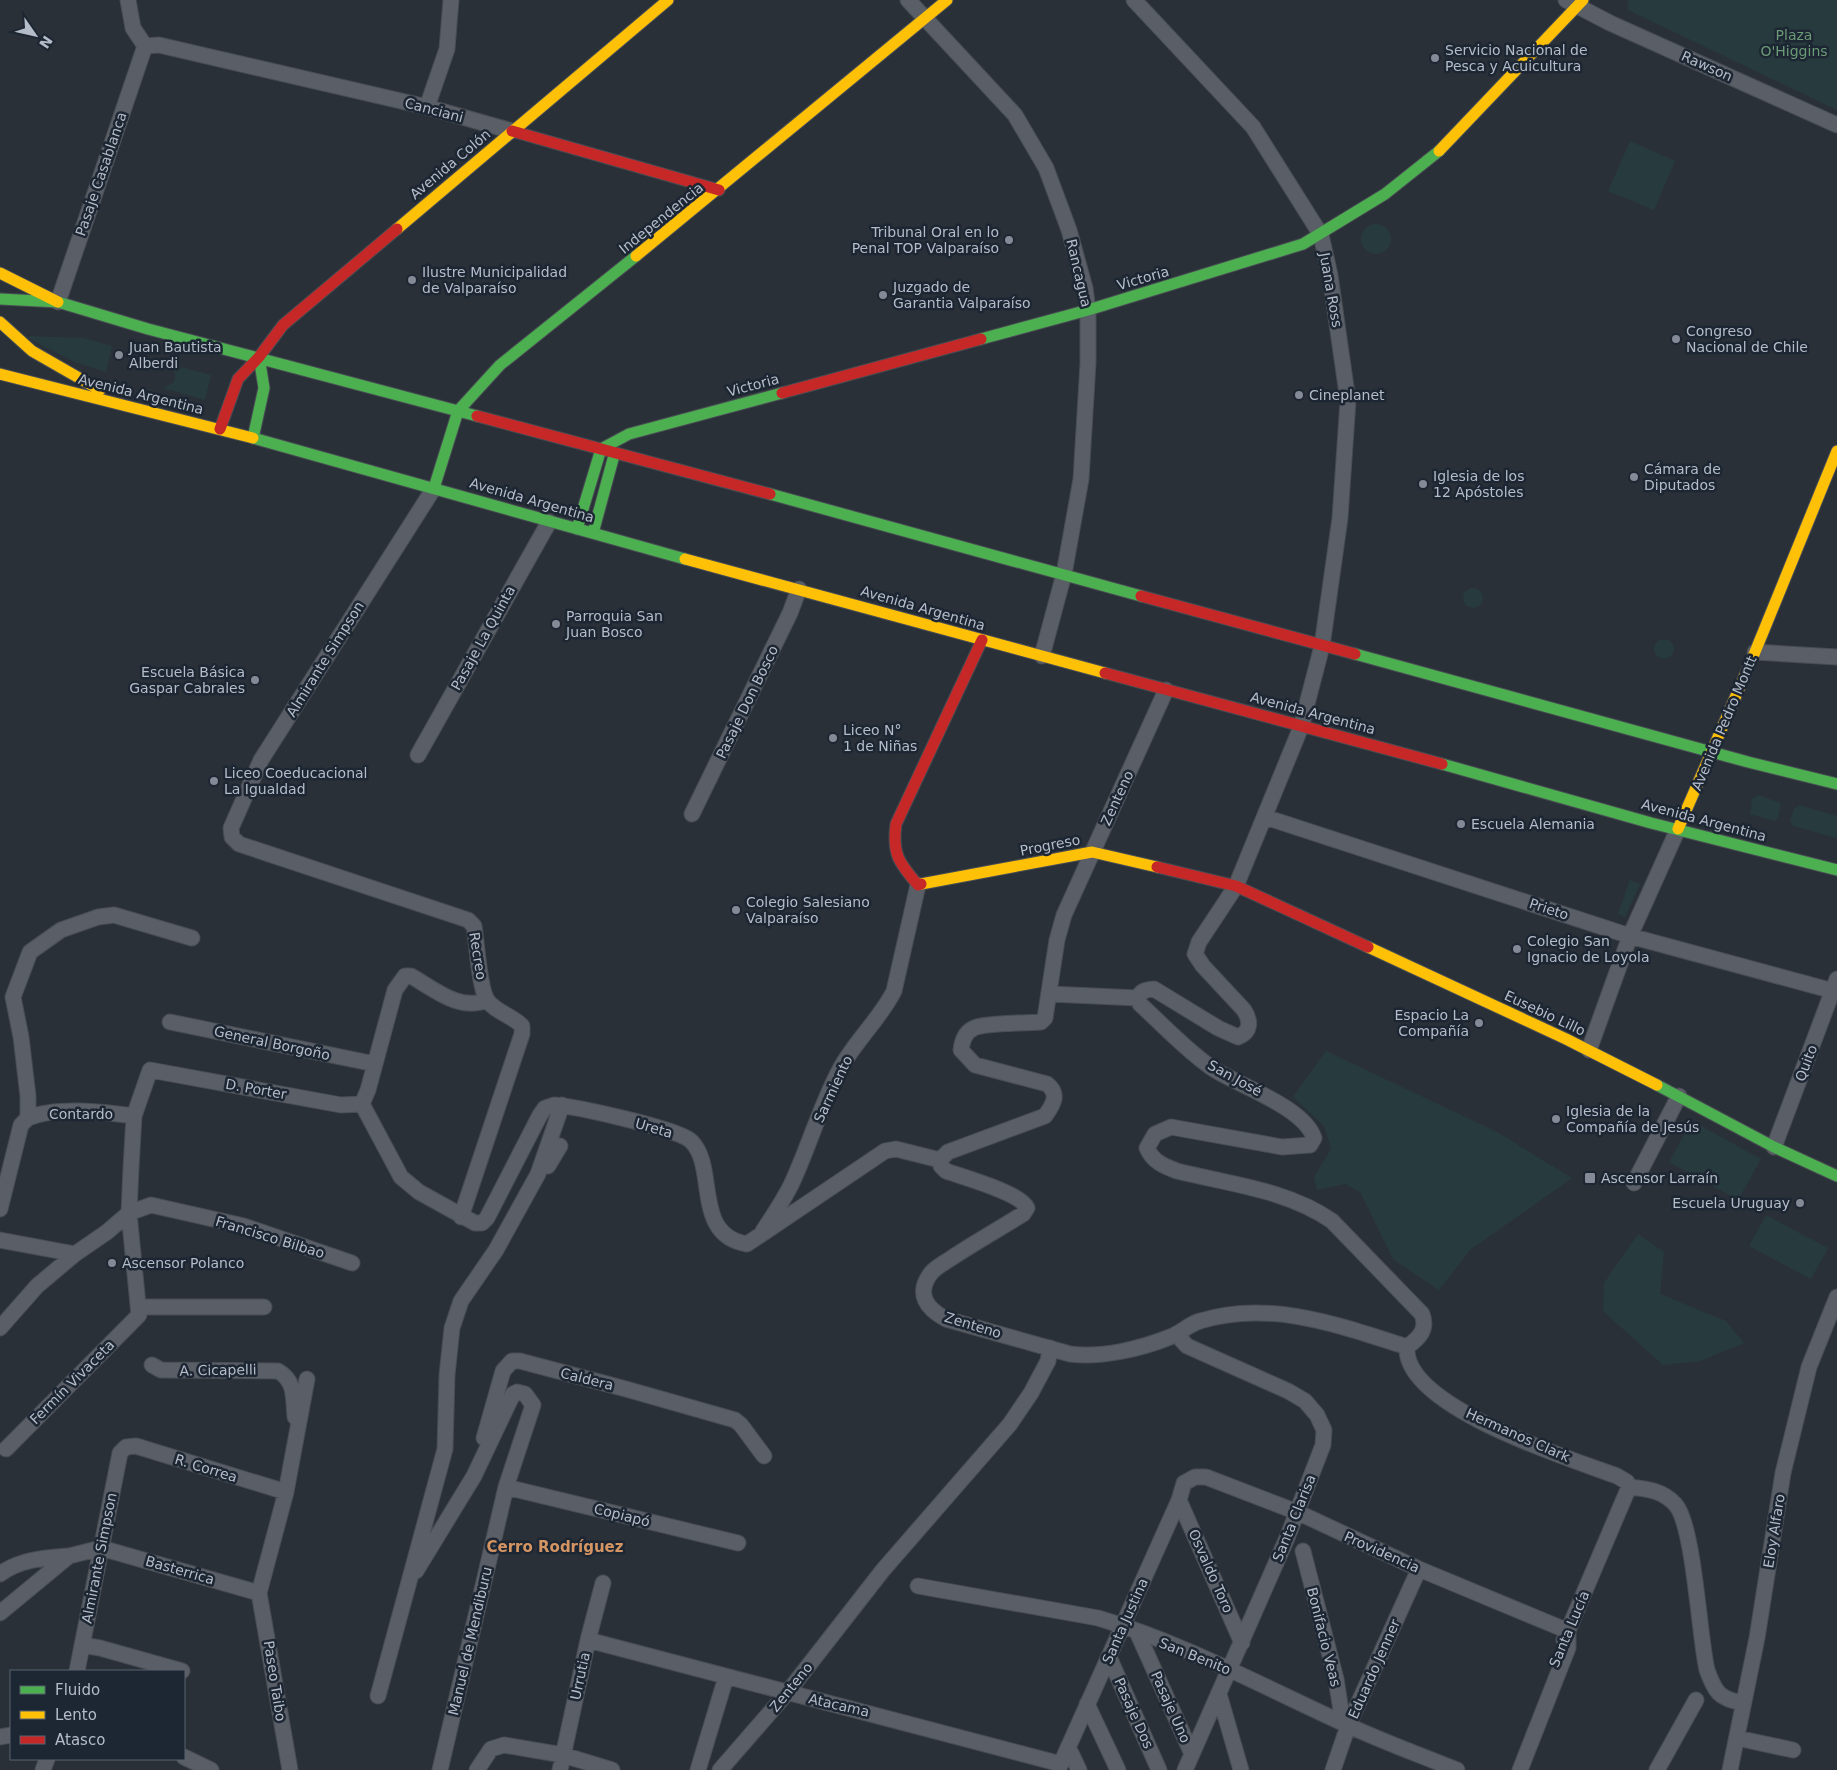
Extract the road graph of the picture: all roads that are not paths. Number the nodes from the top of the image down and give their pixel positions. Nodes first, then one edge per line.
1 (128, 0) edge
2 (451, 0) edge
3 (668, 0) edge
4 (908, 0) edge
5 (947, 0) edge
6 (1134, 0) edge
7 (1575, 2) edge
8 (924, 19) junction
9 (145, 46) junction
10 (427, 107) junction
11 (1837, 125) edge
12 (512, 131) junction
13 (719, 190) junction
14 (1321, 236) junction
15 (0, 273) edge
16 (0, 299) edge
17 (58, 302) junction
18 (1088, 310) junction
19 (25, 314) dead end
20 (0, 322) edge
21 (17, 324) dead end
22 (0, 337) edge
23 (36, 353) junction
24 (259, 358) junction
25 (0, 374) edge
26 (458, 411) junction
27 (164, 416) junction
28 (220, 429) junction
29 (629, 434) junction
30 (253, 438) junction
31 (601, 449) junction
32 (1837, 451) edge
33 (615, 452) junction
34 (434, 488) junction
35 (549, 522) junction
36 (577, 529) junction
37 (593, 533) junction
38 (1064, 574) junction
39 (799, 589) junction
40 (982, 640) junction
41 (1322, 646) junction
42 (1755, 652) junction
43 (1042, 656) junction
44 (1837, 657) edge
45 (1166, 690) junction
46 (1301, 727) junction
47 (1711, 752) junction
48 (418, 755) dead end
49 (1837, 784) edge
50 (692, 814) dead end
51 (1265, 817) junction
52 (1678, 829) junction
53 (232, 837) joint
54 (1092, 852) junction
55 (1837, 870) edge
56 (918, 885) junction
57 (1236, 886) junction
58 (1630, 936) junction
59 (192, 938) dead end
60 (1836, 987) edge
61 (1050, 994) junction
62 (7, 997) edge
63 (1138, 998) junction
64 (487, 1000) junction
65 (170, 1022) dead end
66 (1589, 1050) junction
67 (375, 1064) junction
68 (1679, 1096) junction
69 (362, 1104) junction
70 (562, 1105) junction
71 (134, 1116) junction
72 (28, 1118) junction
73 (378, 1131) junction
74 (560, 1146) dead end
75 (1774, 1147) junction
76 (378, 1153) dead end
77 (940, 1160) junction
78 (1837, 1176) edge
79 (1634, 1183) dead end
80 (0, 1209) edge
81 (129, 1213) junction
82 (462, 1217) junction
83 (508, 1229) junction
84 (760, 1237) junction
85 (0, 1240) edge
86 (75, 1254) junction
87 (352, 1263) dead end
88 (1837, 1297) edge
89 (264, 1307) dead end
90 (138, 1311) junction
91 (0, 1328) edge
92 (1176, 1334) junction
93 (1407, 1347) junction
94 (1050, 1348) junction
95 (152, 1365) dead end
96 (307, 1379) dead end
97 (297, 1444) junction
98 (126, 1447) joint
99 (6, 1449) dead end
100 (764, 1456) dead end
101 (474, 1476) junction
102 (1195, 1477) joint
103 (506, 1487) junction
104 (1629, 1487) junction
105 (286, 1492) junction
106 (1179, 1500) junction
107 (1296, 1512) junction
108 (738, 1543) dead end
109 (101, 1548) junction
110 (1303, 1551) dead end
111 (69, 1556) junction
112 (1419, 1569) junction
113 (0, 1574) edge
114 (604, 1583) dead end
115 (918, 1586) dead end
116 (406, 1587) junction
117 (259, 1593) junction
118 (0, 1613) edge
119 (1123, 1626) junction
120 (1568, 1631) junction
121 (1137, 1632) junction
122 (588, 1640) junction
123 (1242, 1643) junction
124 (82, 1645) junction
125 (1109, 1657) junction
126 (77, 1670) edge
127 (178, 1670) edge
128 (1230, 1670) junction
129 (726, 1677) junction
130 (787, 1693) junction
131 (1219, 1694) junction
132 (378, 1696) dead end
133 (1696, 1700) dead end
134 (1743, 1703) junction
135 (1088, 1704) junction
136 (1346, 1725) junction
137 (1737, 1738) junction
138 (1068, 1747) junction
139 (1793, 1750) dead end
140 (1192, 1754) junction
141 (185, 1757) edge
142 (562, 1763) edge
143 (1059, 1767) edge
144 (212, 1770) edge
145 (290, 1770) edge
146 (440, 1770) edge
147 (477, 1770) edge
148 (612, 1770) edge
149 (698, 1770) edge
150 (720, 1770) edge
151 (1079, 1770) edge
152 (1118, 1770) edge
153 (1159, 1770) edge
154 (1185, 1770) edge
155 (1241, 1770) edge
156 (1333, 1770) edge
157 (1457, 1770) edge
158 (1509, 1770) edge
159 (1520, 1770) edge
160 (1657, 1770) edge
161 (1730, 1770) edge

1 - 9 street
2 - 10 street
3 - 12 main road, Avenida Colón
4 - 8 street, Rancagua
5 - 8 main road, Independencia
6 - 14 street, Juana Ross
7 - 11 street, Rawson
7 - 14 main road, Victoria
8 - 13 main road, Independencia
8 - 18 street, Rancagua
9 - 10 street, Canciani
9 - 17 street, Pasaje Casablanca
10 - 12 street, Canciani
12 - 13 main road, Canciani
12 - 24 main road, Avenida Colón
13 - 26 main road, Independencia
14 - 18 main road, Victoria
14 - 41 street, Juana Ross
15 - 17 main road
16 - 17 main road
17 - 19 main road
17 - 24 main road
18 - 29 main road, Victoria
18 - 38 street, Rancagua
20 - 23 main road
21 - 23 main road
22 - 23 main road
23 - 27 main road
24 - 26 main road
24 - 28 main road, Avenida Colón
24 - 30 main road
25 - 27 main road, Avenida Argentina
26 - 31 main road
26 - 34 main road, Independencia
27 - 28 main road, Avenida Argentina
28 - 30 main road, Avenida Argentina
29 - 31 main road, Victoria
29 - 33 main road
30 - 34 main road, Avenida Argentina
31 - 33 main road
31 - 36 main road
32 - 42 main road, Avenida Pedro Montt
33 - 37 main road
33 - 38 main road
34 - 35 main road, Avenida Argentina
34 - 53 street, Almirante Simpson
35 - 36 main road, Avenida Argentina
35 - 48 street, Pasaje La Quinta
36 - 37 main road, Avenida Argentina
37 - 39 main road, Avenida Argentina
38 - 41 main road
38 - 43 street, Rancagua
39 - 40 main road, Avenida Argentina
39 - 50 street, Pasaje Don Bosco
40 - 43 main road, Avenida Argentina
40 - 56 main road
41 - 46 street
41 - 47 main road
42 - 44 street
42 - 47 main road, Avenida Pedro Montt
43 - 45 main road, Avenida Argentina
45 - 46 main road, Avenida Argentina
45 - 54 street, Zenteno
46 - 51 street
46 - 52 main road, Avenida Argentina
47 - 49 main road
47 - 52 main road, Avenida Pedro Montt
51 - 57 street
51 - 58 street, Prieto
52 - 55 main road, Avenida Argentina
52 - 58 street, Avenida Pedro Montt
53 - 64 street, Recreo
54 - 56 main road, Progreso
54 - 57 main road, Progreso
54 - 61 street, Zenteno
56 - 84 street, Sarmiento
57 - 63 street
57 - 66 main road, Eusebio Lillo
58 - 60 street, Prieto
58 - 66 street, Avenida Pedro Montt
59 - 62 street
60 - 75 street, Quito
61 - 63 street
61 - 77 street, Zenteno
62 - 72 street
63 - 93 street, San José
64 - 67 street
64 - 82 street
65 - 67 street, General Borgoño
66 - 68 main road, Eusebio Lillo
67 - 69 street
68 - 75 main road, Eusebio Lillo
68 - 79 street
69 - 71 street, D. Porter
69 - 73 street
70 - 82 street
70 - 83 street, Manuel de Mendiburu
70 - 84 street, Ureta
71 - 72 street, Contardo
71 - 81 street
72 - 80 street
73 - 76 street
73 - 82 street
74 - 83 street, Manuel de Mendiburu
75 - 78 main road, Eusebio Lillo
77 - 84 street, Ureta
77 - 94 street, Zenteno
81 - 86 street
81 - 87 street, Francisco Bilbao
81 - 90 street
83 - 116 street, Manuel de Mendiburu
85 - 86 street
86 - 91 street
88 - 134 street, Eloy Alfaro
89 - 90 street
90 - 99 street, Fermín Vivaceta
92 - 93 street
92 - 94 street
92 - 107 street, Santa Clarisa
93 - 104 street, Hermanos Clark
94 - 130 street, Zenteno
95 - 97 street, A. Cicapelli
96 - 97 street
97 - 105 street
98 - 105 street, R. Correa
98 - 109 street, Almirante Simpson
100 - 101 street, Caldera
101 - 103 street, Manuel de Mendiburu
101 - 116 street, Manuel de Mendiburu
102 - 106 street, Santa Justina
102 - 107 street, Providencia
103 - 108 street, Copiapó
103 - 146 street, Manuel de Mendiburu
104 - 120 street, Santa Lucía
104 - 134 street, Hermanos Clark
105 - 117 street
106 - 119 street, Santa Justina
106 - 123 street, Osvaldo Toro
107 - 112 street, Providencia
107 - 123 street, Santa Clarisa
109 - 111 street
109 - 117 street, Basterrica
109 - 124 street, Almirante Simpson
110 - 136 street, Bonifacio Veas
111 - 113 street
111 - 118 street
112 - 120 street, Providencia
112 - 136 street, Eduardo Jenner
114 - 122 street, Urrutia
115 - 119 street, San Benito
116 - 132 street, Manuel de Mendiburu
117 - 145 street, Paseo Taibo
119 - 121 street, San Benito
119 - 125 street, Santa Justina
120 - 158 street, Santa Lucía
120 - 159 street
121 - 128 street, San Benito
121 - 140 street, Pasaje Uno
122 - 129 street, Atacama
122 - 142 street, Urrutia
123 - 128 street, Santa Clarisa
124 - 126 street, Almirante Simpson
124 - 127 street
125 - 135 street, Santa Justina
125 - 153 street, Pasaje Dos
128 - 131 street, Santa Clarisa
128 - 136 street, San Benito
129 - 130 street, Atacama
129 - 149 street
130 - 143 street, Atacama
130 - 150 street, Zenteno
131 - 140 street, Santa Clarisa
131 - 155 street
133 - 160 street
134 - 137 street, Eloy Alfaro
135 - 138 street, Santa Justina
135 - 152 street
136 - 156 street, Eduardo Jenner
136 - 157 street, San Benito
137 - 139 street
137 - 161 street, Eloy Alfaro
138 - 143 street, Santa Justina
138 - 151 street
140 - 154 street, Santa Clarisa
141 - 144 street
142 - 147 street
142 - 148 street

